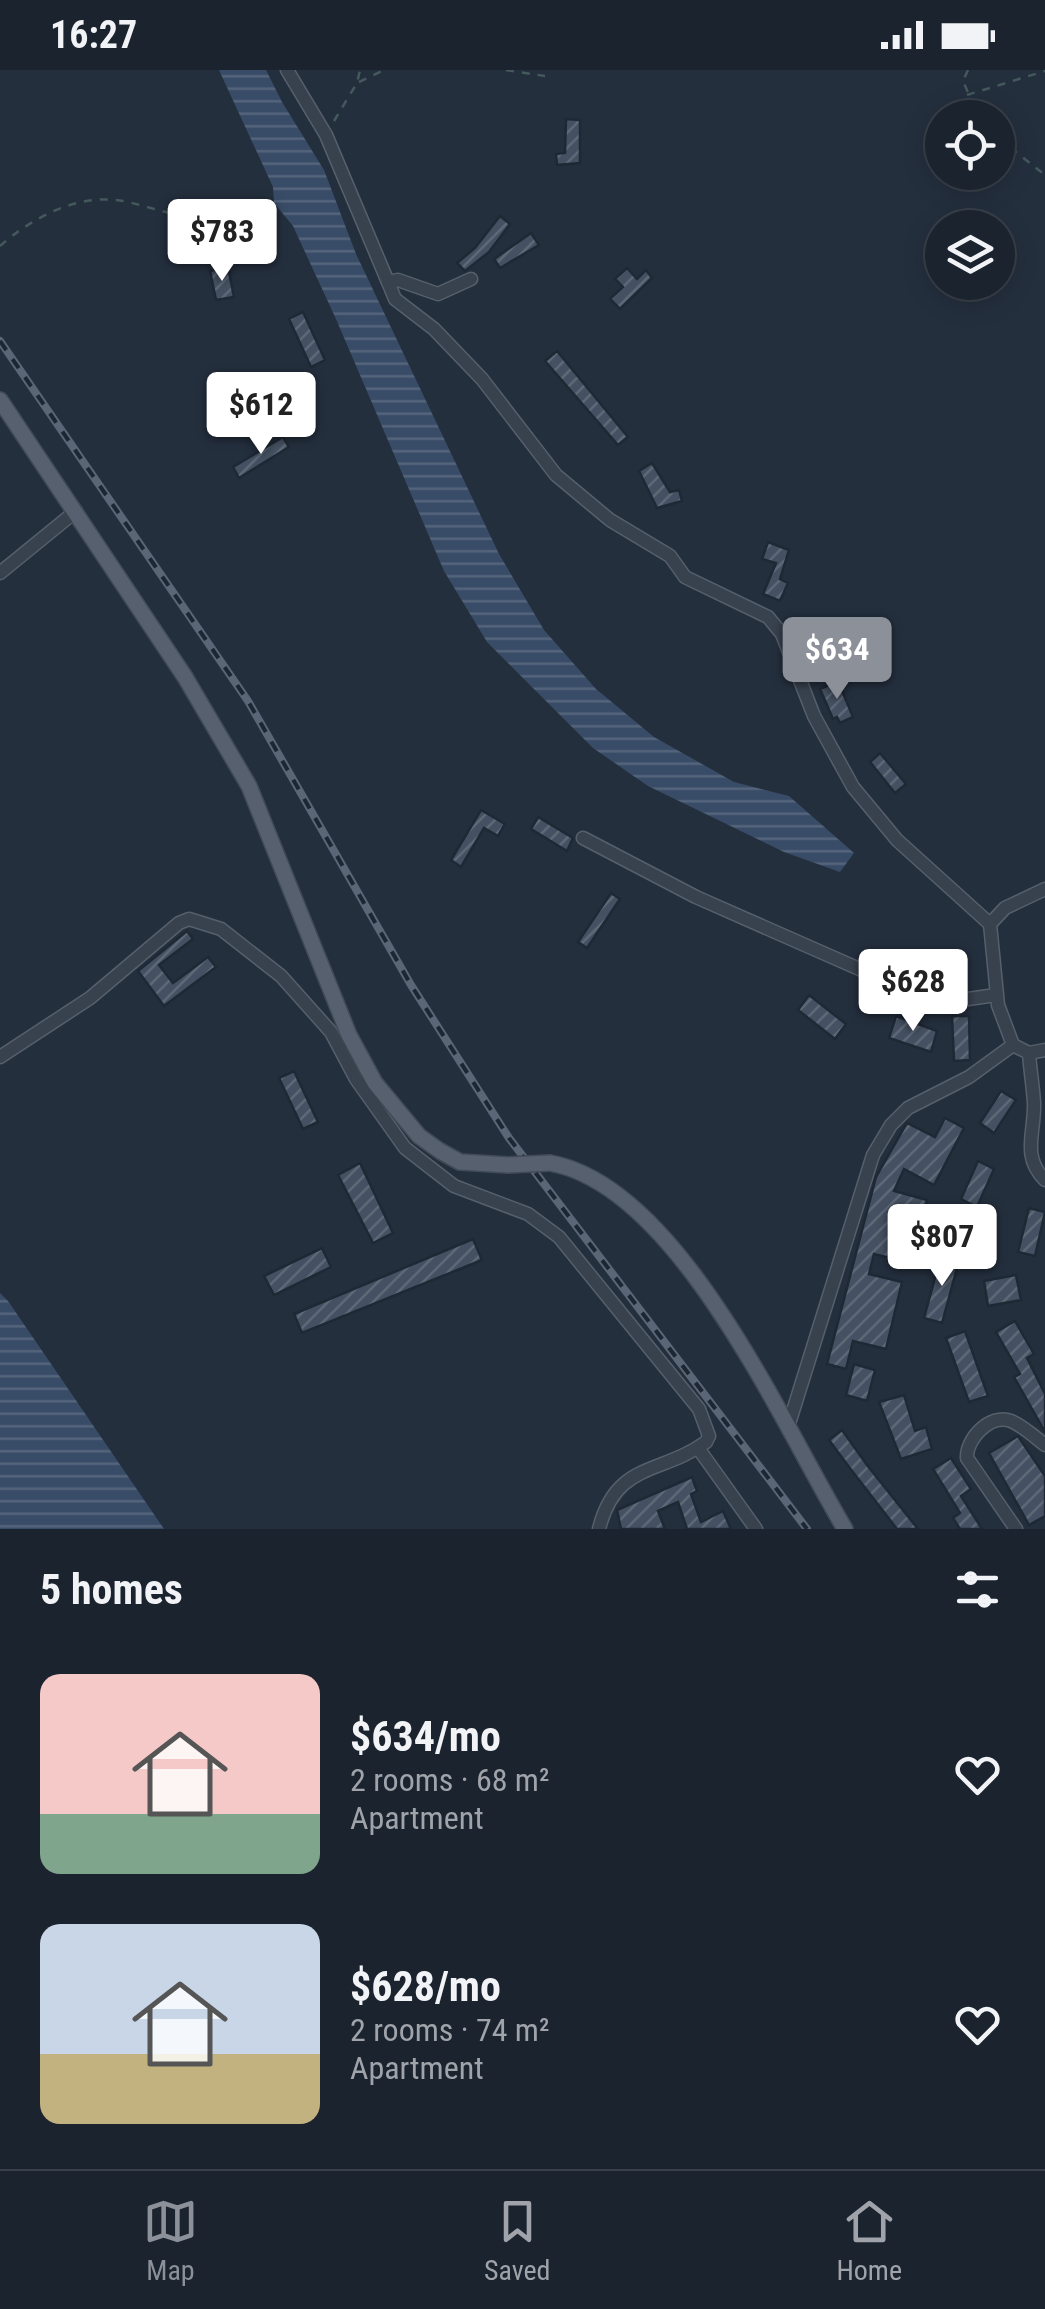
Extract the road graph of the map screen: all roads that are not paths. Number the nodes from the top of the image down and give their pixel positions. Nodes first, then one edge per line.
1 (287, 70) edge
2 (472, 279) dead end
3 (388, 282) junction
4 (0, 400) edge
5 (76, 511) junction
6 (0, 573) edge
7 (583, 838) dead end
8 (1045, 889) edge
9 (990, 924) junction
10 (996, 995) junction
11 (1013, 1045) junction
12 (1041, 1052) edge
13 (0, 1057) edge
14 (420, 1136) junction
15 (406, 1148) junction
16 (1045, 1180) edge
17 (788, 1426) junction
18 (1045, 1445) edge
19 (698, 1448) junction
20 (598, 1529) edge
21 (756, 1529) edge
22 (845, 1529) edge
23 (1016, 1529) edge

1 - 3 street
2 - 3 street
3 - 9 street
4 - 5 main road
5 - 6 street
5 - 14 main road
7 - 10 street
8 - 9 street
9 - 10 street
10 - 11 street
11 - 12 street
11 - 17 street
12 - 16 street
13 - 15 street
14 - 15 street
14 - 17 main road, bridge
15 - 19 street
17 - 22 main road
18 - 23 street
19 - 20 street
19 - 21 street

